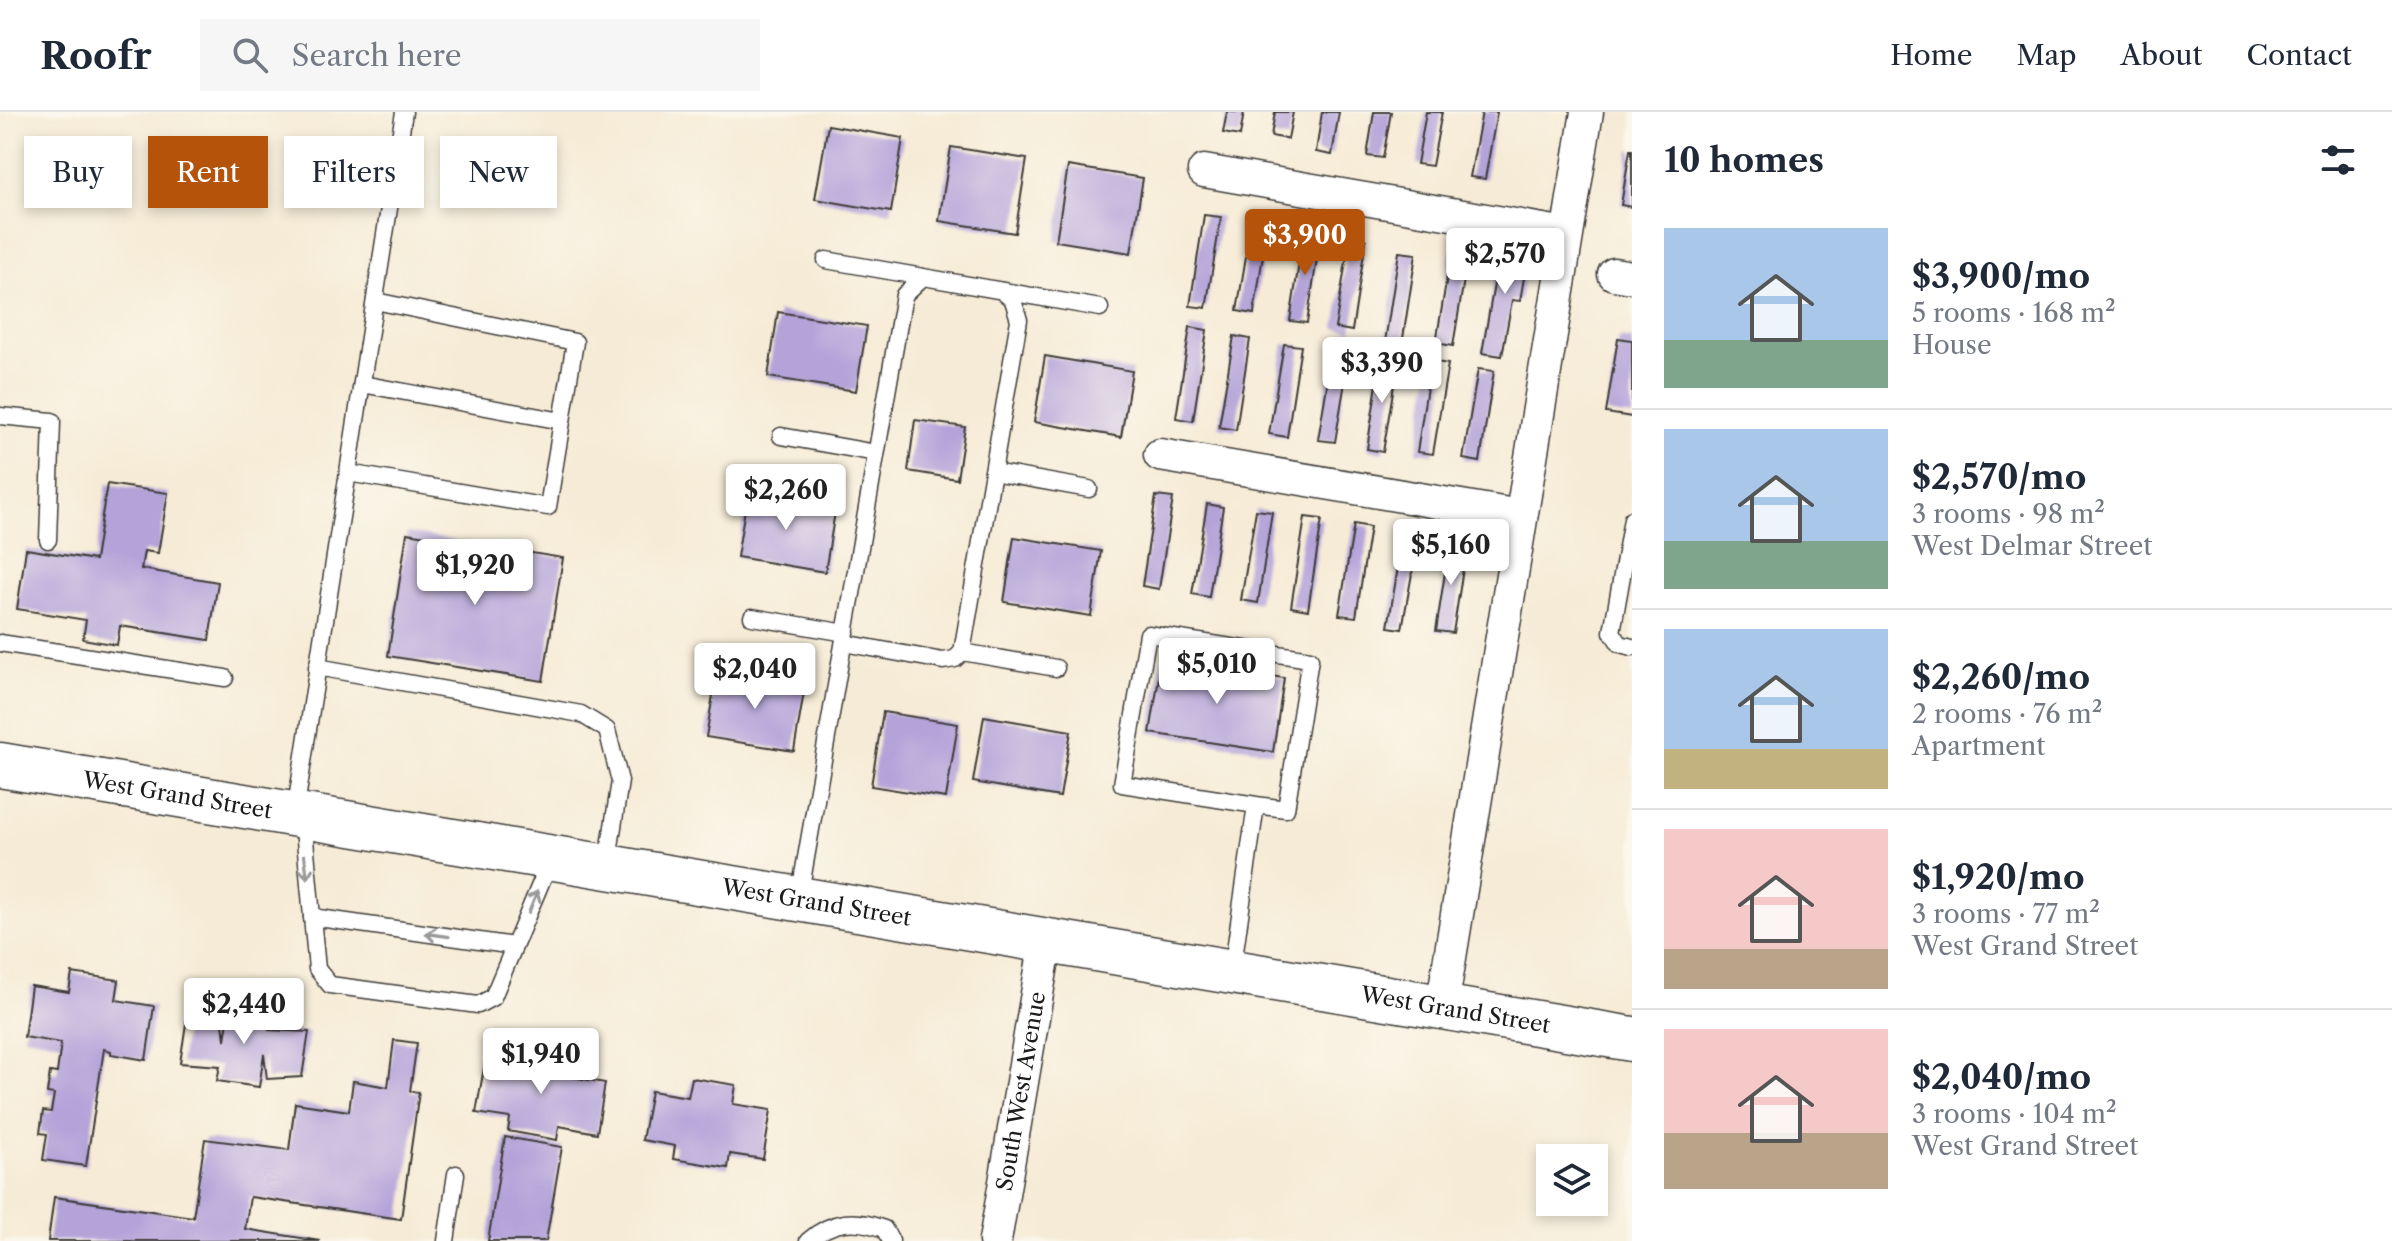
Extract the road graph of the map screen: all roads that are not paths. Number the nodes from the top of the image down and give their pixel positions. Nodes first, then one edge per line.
1 (404, 112) edge
2 (1587, 112) edge
3 (1204, 171) dead end
4 (1566, 234) junction
5 (826, 260) dead end
6 (923, 277) junction
7 (1002, 291) junction
8 (375, 301) junction
9 (1100, 308) dead end
10 (362, 384) junction
11 (0, 416) edge
12 (562, 421) junction
13 (781, 436) dead end
14 (876, 453) junction
15 (1160, 455) dead end
16 (993, 472) junction
17 (348, 473) junction
18 (1089, 489) dead end
19 (1520, 516) junction
20 (1632, 519) edge
21 (48, 540) dead end
22 (752, 617) dead end
23 (845, 638) junction
24 (0, 643) edge
25 (1632, 647) edge
26 (962, 652) junction
27 (317, 667) junction
28 (1056, 668) dead end
29 (225, 678) dead end
30 (0, 765) edge
31 (1256, 805) junction
32 (299, 815) junction
33 (551, 858) junction
34 (607, 867) junction
35 (799, 900) junction
36 (312, 917) junction
37 (1046, 941) junction
38 (514, 946) junction
39 (1232, 972) junction
40 (1442, 1007) junction
41 (1632, 1039) edge
42 (456, 1174) dead end
43 (446, 1241) edge
44 (808, 1241) edge
45 (891, 1241) edge
46 (995, 1241) edge

1 - 8 lane
2 - 4 street
3 - 4 street
4 - 19 street
5 - 6 lane
6 - 7 lane
6 - 14 lane
7 - 9 lane
7 - 16 lane
8 - 10 lane
8 - 12 lane
10 - 12 lane
10 - 17 lane
11 - 21 lane
12 - 17 lane
13 - 14 lane
14 - 23 lane
15 - 19 street
16 - 18 lane
16 - 26 lane
17 - 27 lane
19 - 40 street
20 - 25 lane
22 - 23 lane
23 - 26 lane
23 - 35 lane
24 - 29 lane
26 - 28 lane
27 - 32 lane
27 - 34 lane
30 - 32 main road, West Grand Street
31 - 31 lane
31 - 39 lane
32 - 33 main road, West Grand Street
32 -> 36 lane
33 - 34 main road, West Grand Street
38 -> 33 lane
34 - 35 main road, West Grand Street
35 - 37 main road, West Grand Street
38 -> 36 lane
36 - 38 lane
37 - 39 main road, West Grand Street
37 - 46 street, South West Avenue
39 - 40 main road, West Grand Street
40 - 41 main road, West Grand Street
42 - 43 lane
44 - 45 lane

